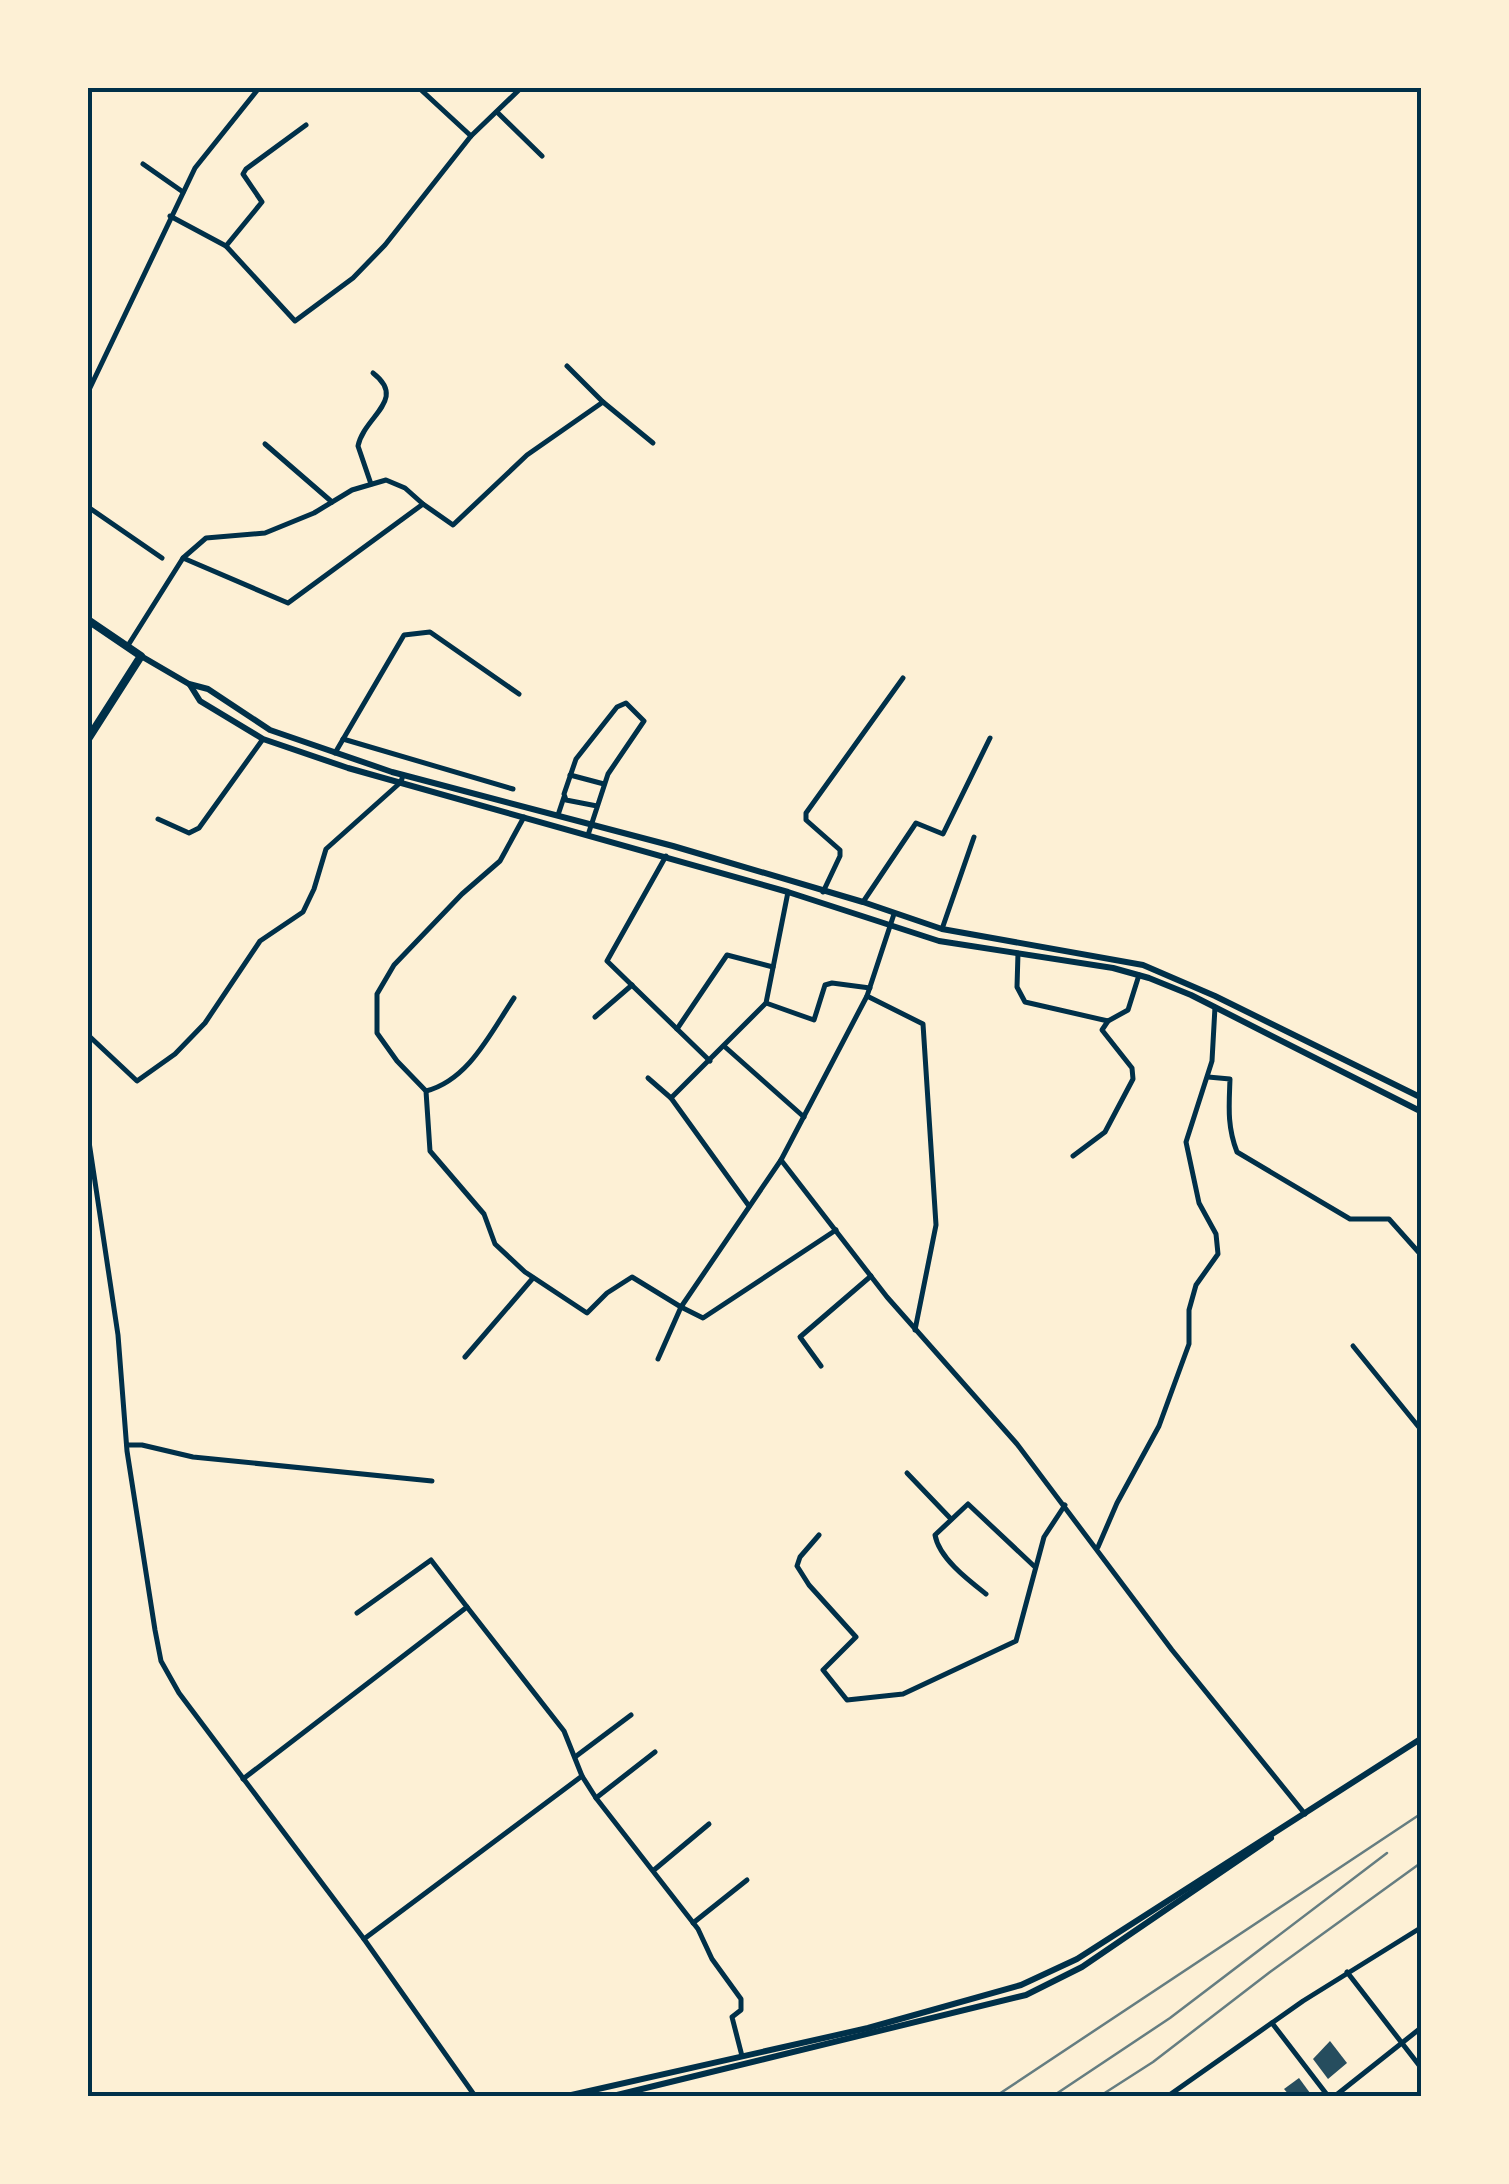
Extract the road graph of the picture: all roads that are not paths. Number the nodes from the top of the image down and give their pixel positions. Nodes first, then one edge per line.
1 (260, 88) edge
2 (419, 88) edge
3 (521, 88) edge
4 (498, 113) junction
5 (306, 126) dead end
6 (471, 136) junction
7 (542, 156) dead end
8 (142, 164) dead end
9 (182, 192) junction
10 (170, 216) junction
11 (226, 246) junction
12 (568, 366) dead end
13 (88, 370) edge
14 (373, 373) dead end
15 (95, 376) junction
16 (88, 392) edge
17 (602, 402) junction
18 (653, 443) dead end
19 (265, 444) dead end
20 (371, 484) junction
21 (332, 502) junction
22 (422, 504) junction
23 (88, 508) edge
24 (162, 558) dead end
25 (184, 558) junction
26 (88, 620) edge
27 (127, 647) junction
28 (141, 656) junction
29 (903, 678) dead end
30 (189, 684) junction
31 (519, 694) dead end
32 (344, 738) junction
33 (990, 738) dead end
34 (88, 739) edge
35 (264, 739) junction
36 (335, 754) junction
37 (570, 775) junction
38 (402, 778) junction
39 (604, 784) junction
40 (514, 789) dead end
41 (564, 797) junction
42 (597, 806) junction
43 (558, 815) junction
44 (524, 817) junction
45 (158, 820) dead end
46 (591, 824) junction
47 (588, 835) junction
48 (974, 836) dead end
49 (666, 856) junction
50 (788, 892) junction
51 (824, 892) junction
52 (863, 902) junction
53 (894, 914) junction
54 (890, 926) junction
55 (942, 929) junction
56 (1018, 953) junction
57 (773, 967) junction
58 (1139, 975) junction
59 (632, 985) junction
60 (870, 988) junction
61 (867, 996) junction
62 (514, 998) dead end
63 (766, 1003) junction
64 (1214, 1007) junction
65 (596, 1016) dead end
66 (1108, 1021) junction
67 (677, 1028) junction
68 (1288, 1032) junction
69 (88, 1034) edge
70 (1282, 1042) junction
71 (724, 1046) junction
72 (710, 1061) junction
73 (648, 1078) dead end
74 (1208, 1078) junction
75 (426, 1091) junction
76 (671, 1098) junction
77 (1422, 1098) edge
78 (1422, 1112) edge
79 (804, 1117) junction
80 (88, 1136) edge
81 (1073, 1156) dead end
82 (781, 1160) junction
83 (749, 1206) junction
84 (836, 1230) junction
85 (1422, 1256) edge
86 (871, 1276) junction
87 (533, 1278) junction
88 (682, 1307) junction
89 (915, 1330) junction
90 (1354, 1346) dead end
91 (466, 1357) dead end
92 (658, 1359) dead end
93 (821, 1366) dead end
94 (1422, 1431) edge
95 (127, 1445) junction
96 (907, 1473) dead end
97 (432, 1481) dead end
98 (1065, 1505) junction
99 (951, 1519) junction
100 (818, 1535) dead end
101 (1098, 1547) junction
102 (1035, 1567) junction
103 (986, 1594) dead end
104 (467, 1607) junction
105 (357, 1614) dead end
106 (631, 1715) dead end
107 (1422, 1738) edge
108 (655, 1752) dead end
109 (575, 1757) junction
110 (582, 1776) junction
111 (243, 1779) junction
112 (596, 1798) junction
113 (1305, 1814) junction
114 (709, 1824) dead end
115 (654, 1870) junction
116 (748, 1880) dead end
117 (694, 1923) junction
118 (1422, 1927) edge
119 (364, 1940) junction
120 (1347, 1972) junction
121 (1272, 2023) junction
122 (1422, 2028) edge
123 (1400, 2041) junction
124 (742, 2056) junction
125 (1422, 2068) edge
126 (475, 2096) edge
127 (567, 2096) edge
128 (613, 2096) edge
129 (1168, 2096) edge
130 (1331, 2096) edge

1 - 9 street
2 - 6 street
3 - 4 street
4 - 6 street
4 - 7 street
5 - 11 street
6 - 11 street
8 - 9 street
9 - 10 street
10 - 11 street
10 - 15 street
12 - 17 street
13 - 15 street
14 - 20 street
15 - 16 street
17 - 18 street
17 - 22 street
19 - 21 street
20 - 21 street
20 - 22 street
21 - 25 street
22 - 25 street
23 - 24 street
25 - 27 street
26 - 27 main road
27 - 28 main road
28 - 30 main road
28 - 34 main road
29 - 51 street
30 - 35 main road
30 - 36 main road
31 - 32 street
32 - 36 street
32 - 40 street
33 - 52 street
35 - 38 main road
35 - 45 street
36 - 38 main road
37 - 39 street
37 - 39 street
37 - 41 street
38 - 43 main road
38 - 44 main road
38 - 69 street
39 - 42 street
41 - 42 street
41 - 43 street
42 - 46 street
43 - 46 main road
44 - 47 main road
44 - 75 street
46 - 47 street
46 - 51 main road
47 - 49 main road
48 - 55 street
49 - 50 main road
49 - 59 street
50 - 54 main road
50 - 57 street
51 - 52 main road
52 - 53 main road
53 - 54 street
53 - 55 main road
54 - 56 main road
54 - 60 street
55 - 68 main road
56 - 58 main road
56 - 66 street
57 - 63 street
57 - 67 street
58 - 64 main road
58 - 66 street
59 - 65 street
59 - 67 street
60 - 61 street
60 - 63 street
61 - 79 street
61 - 89 street
62 - 75 street
63 - 71 street
64 - 70 main road
64 - 74 street
66 - 81 street
67 - 72 street
68 - 70 main road
68 - 77 main road
70 - 78 main road
71 - 72 street
71 - 79 street
72 - 76 street
73 - 76 street
74 - 85 street
74 - 101 street
75 - 87 street
76 - 83 street
79 - 82 street
80 - 95 street
82 - 83 street
82 - 84 street
83 - 88 street
84 - 86 street
84 - 88 street
86 - 89 street
86 - 93 street
87 - 88 street
87 - 91 street
88 - 92 street
89 - 98 street
90 - 94 street
95 - 97 street
95 - 111 street
96 - 99 street
98 - 101 street
98 - 102 street
99 - 102 street
99 - 103 street
100 - 102 street
101 - 113 street
104 - 105 street
104 - 109 street
104 - 111 street
106 - 109 street
107 - 113 main road
108 - 112 street
109 - 110 street
110 - 112 street
110 - 119 street
111 - 119 street
112 - 115 street
113 - 124 main road
113 - 128 main road
114 - 115 street
115 - 117 street
116 - 117 street
117 - 124 street
118 - 120 street
119 - 126 street
120 - 121 street
120 - 123 street
121 - 129 street
121 - 130 street
122 - 123 street
123 - 125 street
123 - 130 street
124 - 127 main road

